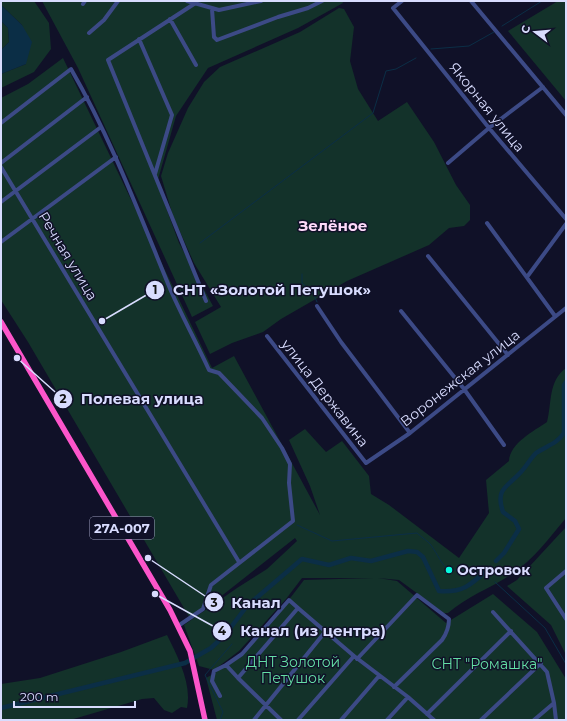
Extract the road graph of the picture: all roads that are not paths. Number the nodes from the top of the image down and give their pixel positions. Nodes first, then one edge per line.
1 (118, 1) edge
2 (187, 1) edge
3 (261, 1) edge
4 (322, 1) edge
5 (402, 1) edge
6 (471, 1) edge
7 (247, 2) edge
8 (194, 4) junction
9 (212, 9) junction
10 (170, 19) junction
11 (89, 33) dead end
12 (139, 39) junction
13 (196, 65) dead end
14 (543, 87) junction
15 (87, 97) junction
16 (566, 115) edge
17 (1, 123) edge
18 (101, 127) junction
19 (489, 128) junction
20 (116, 157) junction
21 (1, 163) edge
22 (448, 163) dead end
23 (1, 167) edge
24 (154, 174) junction
25 (16, 192) junction
26 (1, 202) edge
27 (32, 219) junction
28 (566, 219) edge
29 (487, 223) dead end
30 (566, 224) edge
31 (1, 242) edge
32 (428, 256) dead end
33 (527, 276) junction
34 (206, 301) dead end
35 (317, 306) dead end
36 (566, 308) edge
37 (401, 310) dead end
38 (555, 316) junction
39 (1, 322) edge
40 (267, 336) dead end
41 (508, 355) junction
42 (464, 389) junction
43 (410, 433) junction
44 (504, 445) dead end
45 (366, 462) joint
46 (239, 562) junction
47 (566, 571) edge
48 (298, 608) junction
49 (493, 612) dead end
50 (566, 619) edge
51 (178, 626) junction
52 (511, 631) junction
53 (325, 632) junction
54 (355, 658) junction
55 (541, 663) junction
56 (226, 665) junction
57 (379, 676) junction
58 (238, 678) junction
59 (394, 687) junction
60 (220, 696) dead end
61 (408, 697) junction
62 (554, 703) junction
63 (265, 704) junction
64 (427, 714) junction
65 (205, 720) edge
66 (254, 720) edge
67 (281, 720) edge
68 (298, 720) edge
69 (341, 720) edge
70 (387, 720) edge
71 (433, 720) edge
72 (481, 720) edge
73 (534, 720) edge
74 (556, 720) edge

1 - 11 street
2 - 8 street
3 - 7 street
4 - 9 street
5 - 19 street, Якорная улица
6 - 14 street
7 - 9 street
8 - 9 street
8 - 10 street
10 - 12 street
10 - 13 street
12 - 24 street
12 - 24 street
14 - 16 street
14 - 19 street
15 - 17 street
15 - 18 street
15 - 21 street
18 - 20 street
18 - 25 street
19 - 22 street
19 - 28 street, Якорная улица
20 - 27 street
20 - 46 street
23 - 25 street, Речная улица
24 - 34 street
25 - 26 street
25 - 27 street, Речная улица
27 - 31 street
27 - 46 street, Речная улица
29 - 33 street
30 - 33 street
32 - 41 street
33 - 38 street
35 - 43 street
36 - 38 street, Воронежская улица
37 - 42 street
38 - 41 street, Воронежская улица
39 - 51 highway, 27А-007
40 - 45 street, улица Державина
41 - 42 street, Воронежская улица
42 - 43 street, Воронежская улица
42 - 44 street
43 - 45 street, Воронежская улица
46 - 51 street
47 - 50 street
48 - 53 street
48 - 56 street
48 - 58 street
49 - 52 street
51 - 65 highway, 27А-007
52 - 55 street
52 - 64 street
53 - 54 street
53 - 63 street
54 - 57 street
54 - 59 street
54 - 68 street
55 - 62 street
55 - 72 street
56 - 58 street
56 - 60 street
57 - 59 street
57 - 69 street
58 - 63 street
59 - 61 street
61 - 64 street
61 - 70 street
62 - 73 street
62 - 74 street
63 - 66 street
63 - 67 street
64 - 71 street

